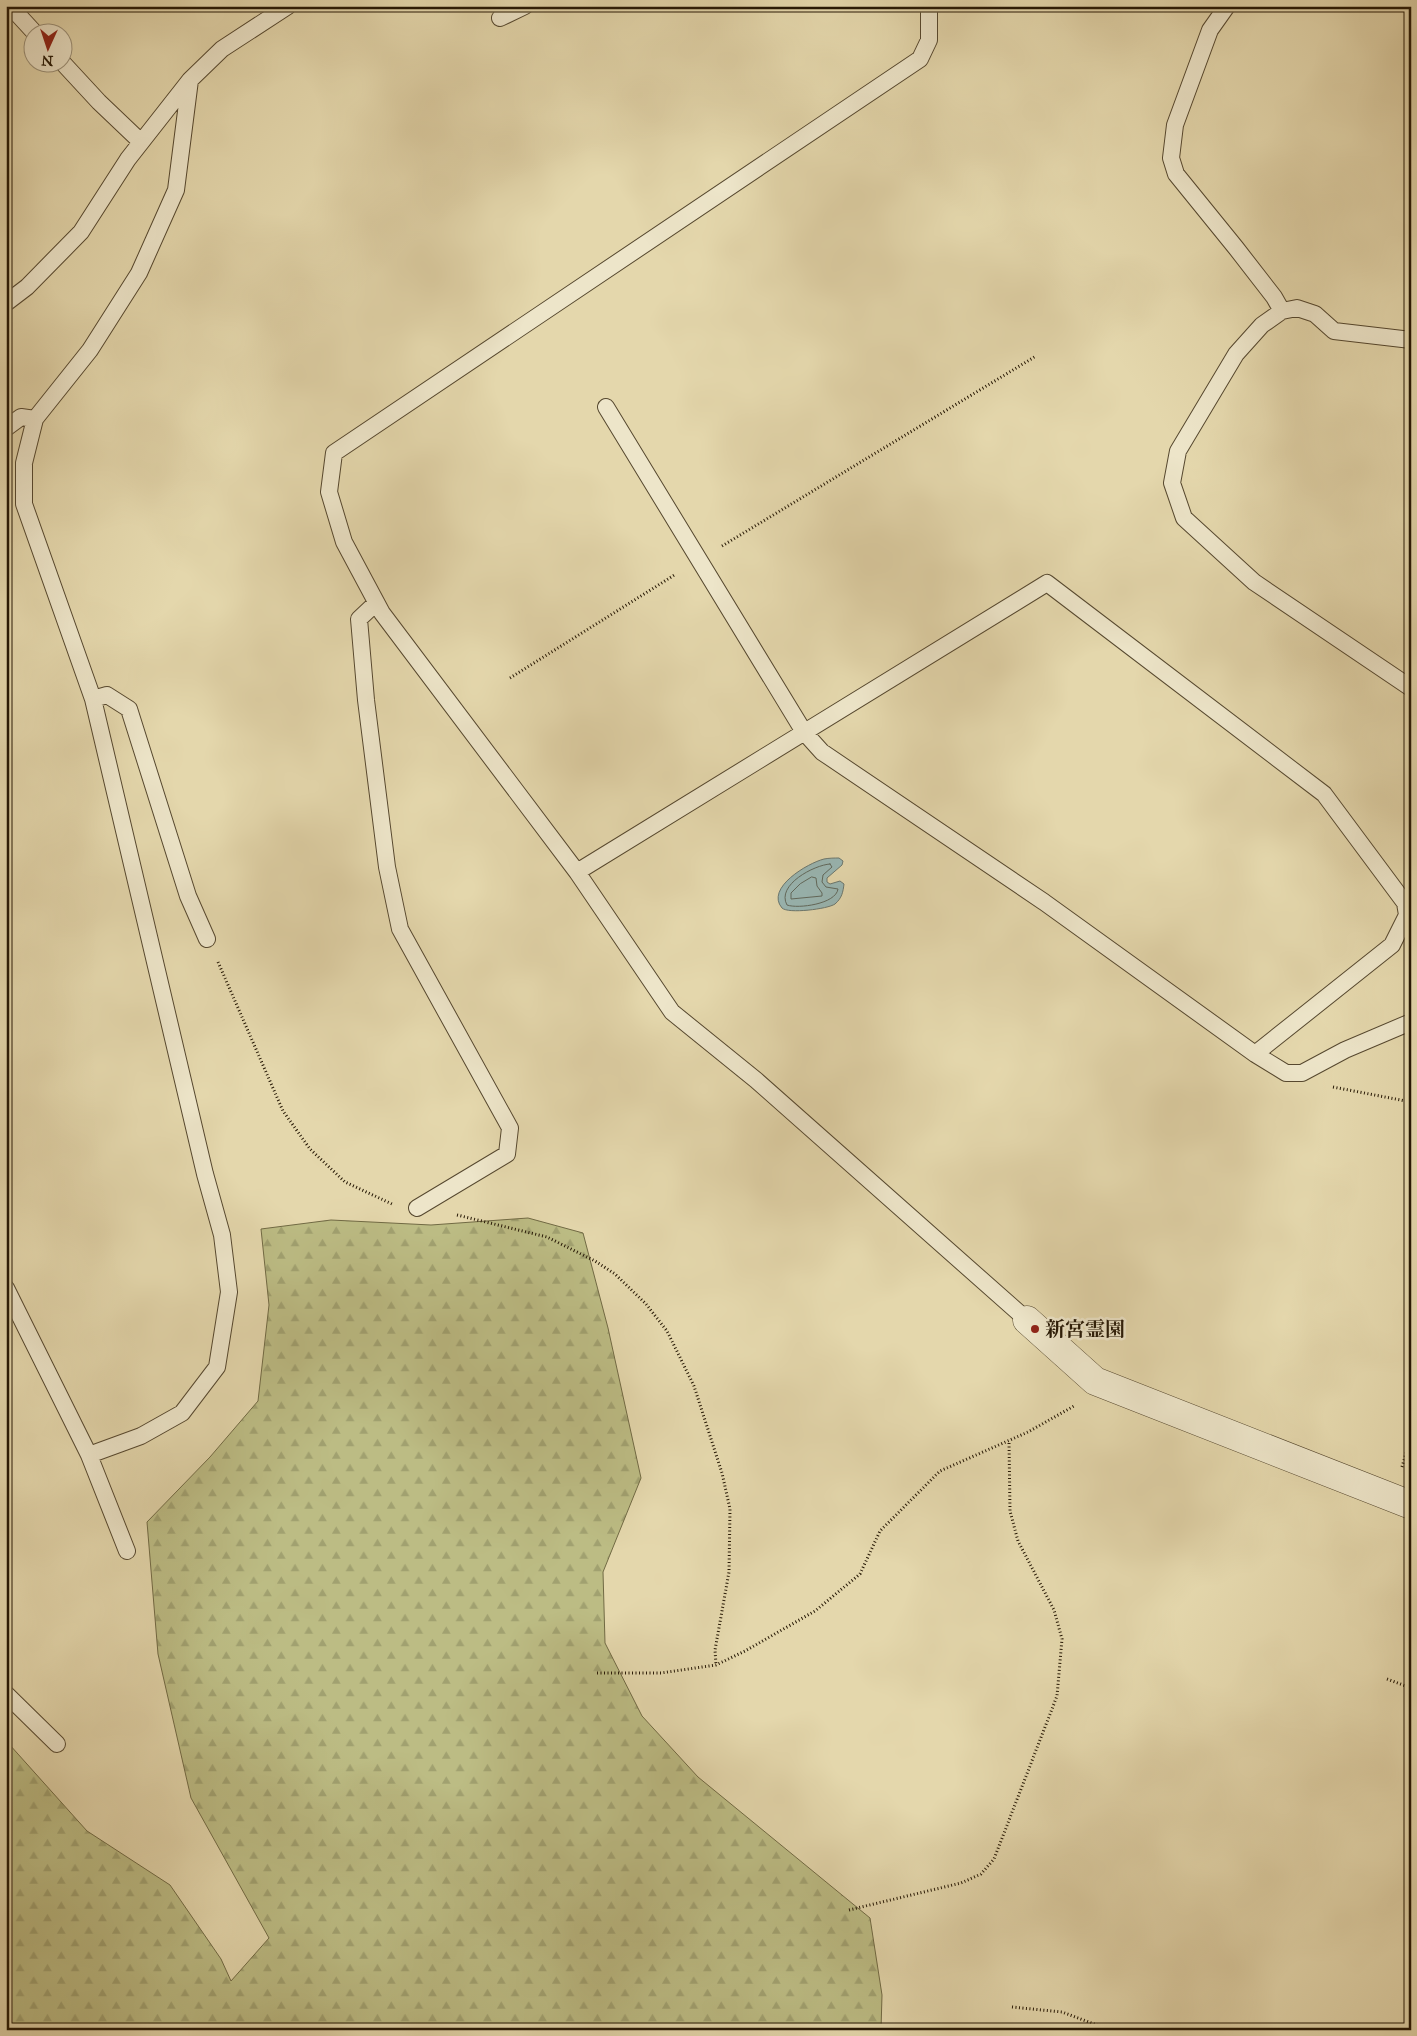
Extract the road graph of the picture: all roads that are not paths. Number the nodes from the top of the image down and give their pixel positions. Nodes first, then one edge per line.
1 (10, 6) edge
2 (288, 6) edge
3 (525, 6) edge
4 (930, 6) edge
5 (1227, 6) edge
6 (500, 18) dead end
7 (25, 22) edge
8 (72, 72) edge
9 (190, 80) junction
10 (141, 142) junction
11 (6, 303) edge
12 (1282, 310) junction
13 (1411, 340) edge
14 (606, 407) dead end
15 (35, 419) junction
16 (6, 428) edge
17 (376, 603) junction
18 (1411, 688) edge
19 (94, 699) junction
20 (804, 732) junction
21 (577, 872) junction
22 (207, 939) road end
23 (1411, 1022) edge
24 (1255, 1054) junction
25 (417, 1208) road end
26 (6, 1288) edge
27 (1027, 1320) joint
28 (89, 1455) junction
29 (1411, 1505) edge
30 (127, 1551) dead end
31 (10, 1704) edge
32 (57, 1744) dead end

1 - 7 lane
2 - 9 lane
3 - 6 lane
4 - 17 lane
5 - 12 lane
8 - 10 lane
9 - 10 lane
9 - 15 lane
10 - 11 lane
12 - 13 lane
12 - 18 lane
14 - 20 lane
15 - 16 lane
15 - 19 lane
17 - 21 lane
17 - 25 lane
19 - 22 lane
19 - 28 lane
20 - 21 lane
20 - 24 lane
20 - 24 lane
21 - 27 lane
23 - 24 lane
26 - 28 lane
27 - 29 street
28 - 30 lane
31 - 32 lane

